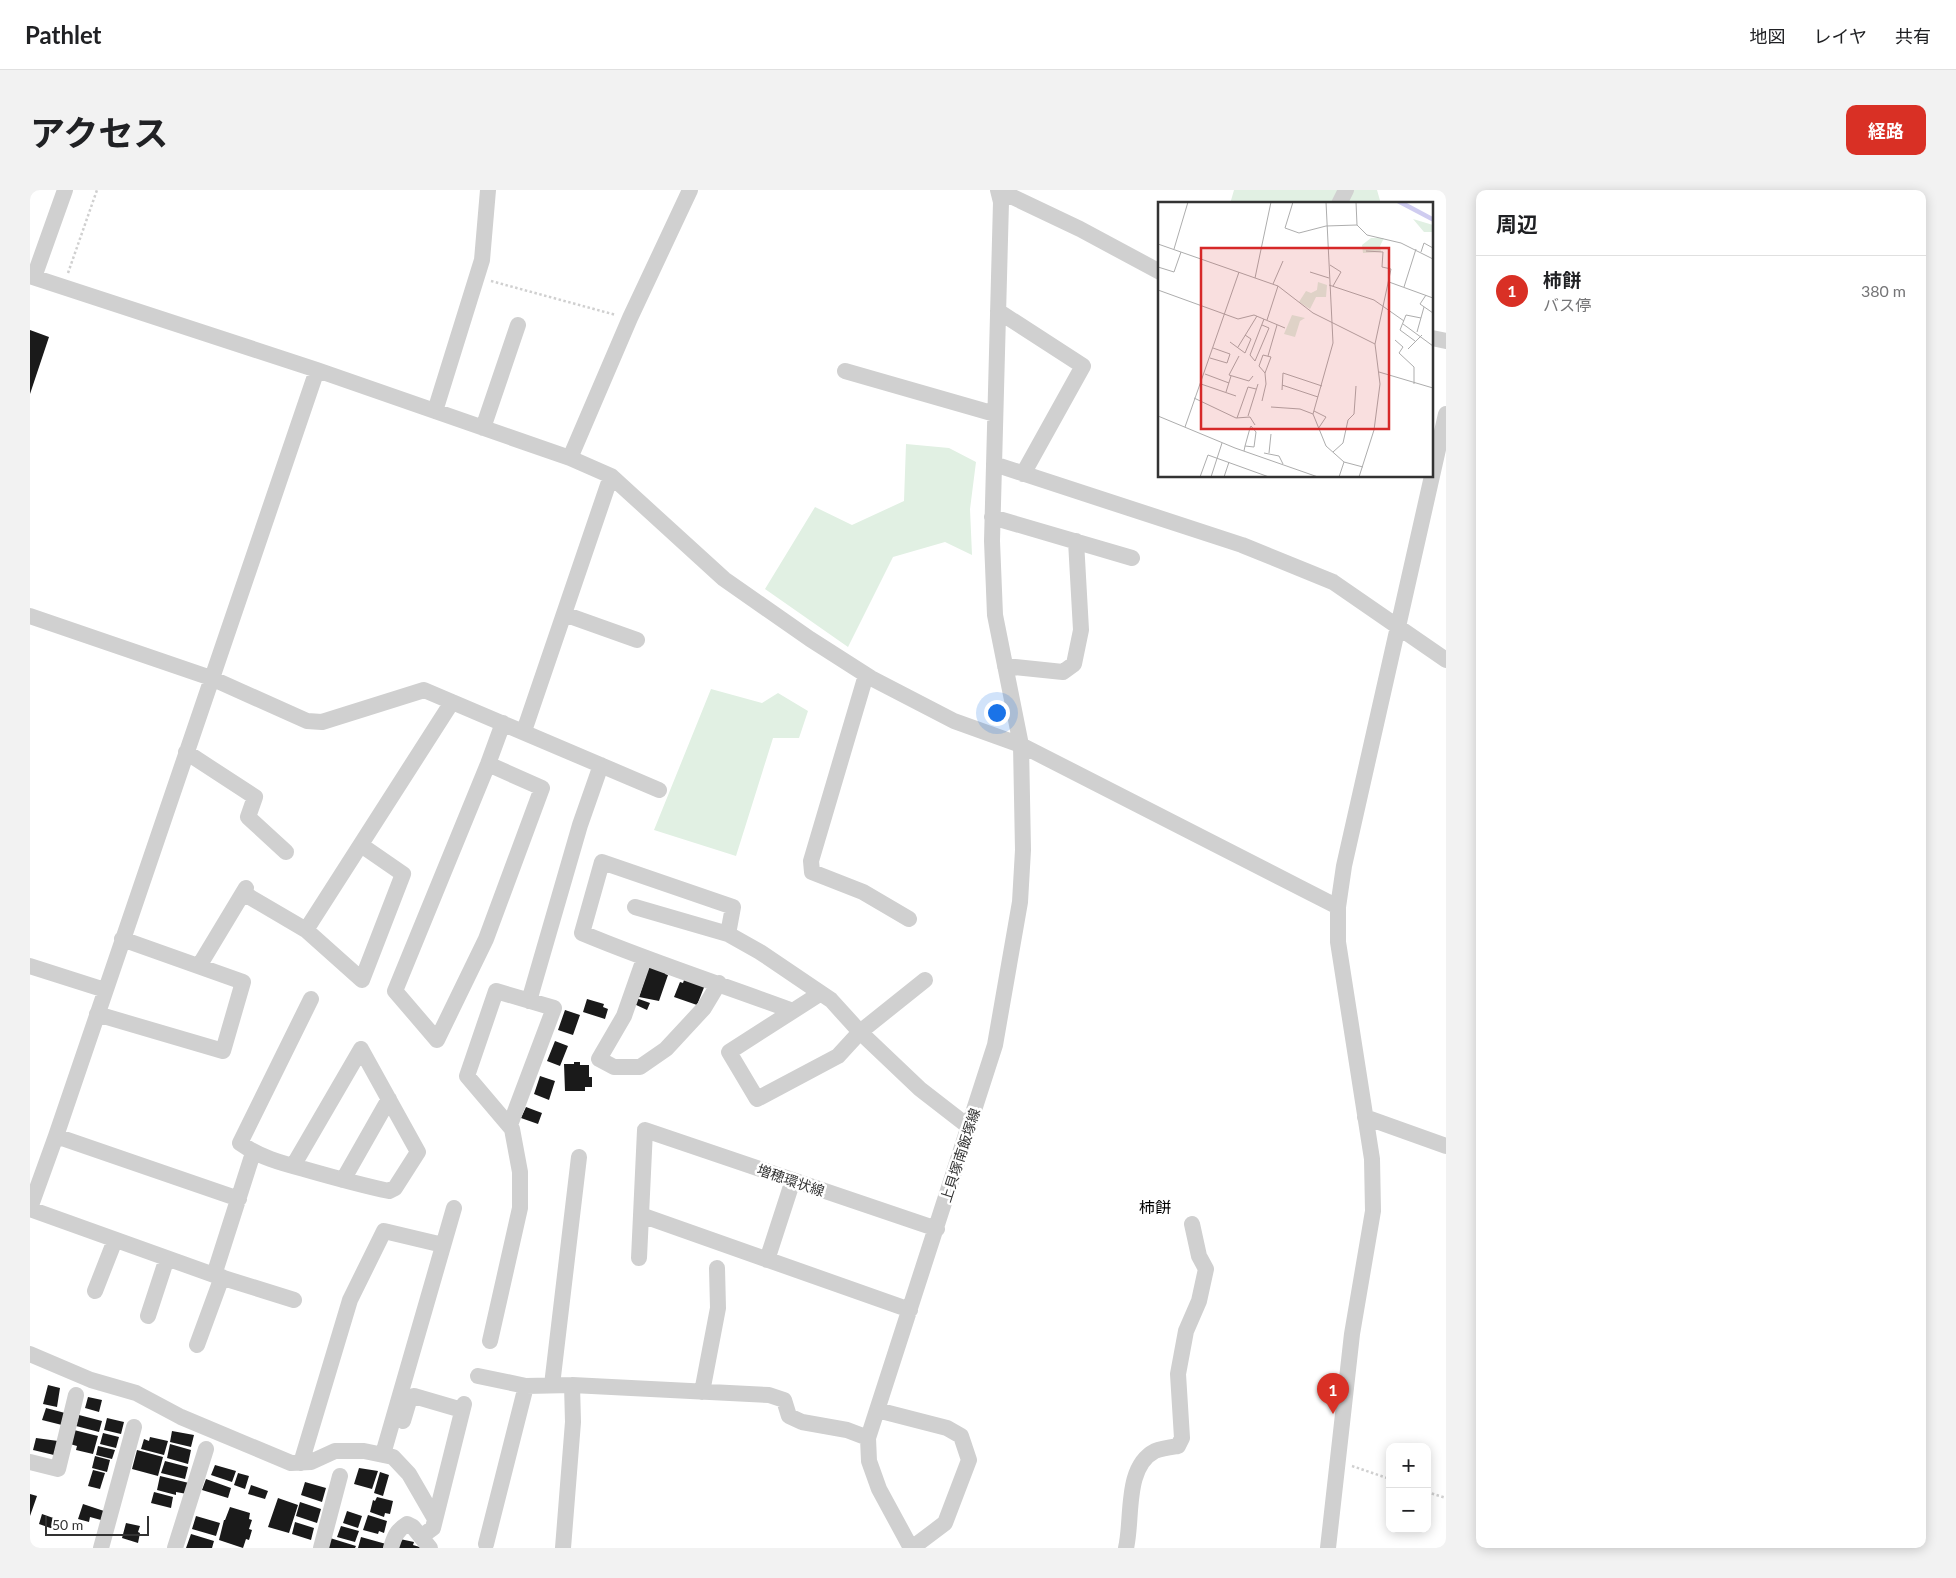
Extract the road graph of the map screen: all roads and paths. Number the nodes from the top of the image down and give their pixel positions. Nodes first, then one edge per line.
1 (65, 190) edge
2 (97, 190) edge
3 (488, 190) edge
4 (690, 190) edge
5 (998, 190) edge
6 (1346, 190) edge
7 (1340, 202) edge
8 (1158, 271) edge
9 (32, 276) edge
10 (478, 277) junction
11 (64, 287) junction
12 (998, 311) junction
13 (630, 318) junction
14 (518, 325) dead end
15 (317, 370) junction
16 (844, 371) dead end
17 (435, 411) junction
18 (995, 414) junction
19 (1446, 414) edge
20 (483, 428) junction
21 (1443, 446) edge
22 (570, 458) junction
23 (994, 464) junction
24 (1023, 474) junction
25 (611, 476) junction
26 (992, 517) junction
27 (1076, 542) junction
28 (1132, 558) dead end
29 (564, 614) junction
30 (30, 616) edge
31 (1399, 627) junction
32 (637, 640) dead end
33 (1446, 660) edge
34 (1005, 666) junction
35 (866, 675) junction
36 (211, 678) junction
37 (452, 702) junction
38 (503, 723) junction
39 (524, 731) junction
40 (1021, 745) junction
41 (186, 752) junction
42 (488, 764) junction
43 (601, 765) junction
44 (660, 790) dead end
45 (361, 844) junction
46 (286, 852) dead end
47 (635, 906) dead end
48 (1338, 907) junction
49 (908, 919) dead end
50 (306, 930) junction
51 (728, 934) junction
52 (122, 939) junction
53 (644, 959) junction
54 (30, 966) edge
55 (199, 966) junction
56 (925, 980) dead end
57 (719, 983) junction
58 (105, 990) junction
59 (821, 993) junction
60 (311, 999) dead end
61 (529, 1001) junction
62 (793, 1011) junction
63 (97, 1014) junction
64 (860, 1032) junction
65 (389, 1099) junction
66 (1365, 1117) junction
67 (510, 1125) junction
68 (969, 1127) junction
69 (56, 1136) junction
70 (1446, 1146) edge
71 (253, 1153) junction
72 (579, 1156) dead end
73 (293, 1166) junction
74 (343, 1180) junction
75 (793, 1180) junction
76 (239, 1199) junction
77 (30, 1208) edge
78 (454, 1208) dead end
79 (641, 1215) junction
80 (1192, 1224) dead end
81 (936, 1229) junction
82 (114, 1240) junction
83 (443, 1245) junction
84 (167, 1258) junction
85 (639, 1258) dead end
86 (767, 1260) junction
87 (718, 1268) dead end
88 (218, 1276) junction
89 (95, 1291) dead end
90 (294, 1300) dead end
91 (910, 1310) junction
92 (148, 1316) dead end
93 (490, 1341) dead end
94 (197, 1345) dead end
95 (30, 1354) edge
96 (478, 1376) dead end
97 (526, 1386) junction
98 (552, 1386) junction
99 (572, 1386) junction
100 (702, 1392) junction
101 (76, 1395) dead end
102 (877, 1410) junction
103 (134, 1427) dead end
104 (868, 1438) junction
105 (206, 1449) dead end
106 (388, 1456) junction
107 (1337, 1461) junction
108 (30, 1462) edge
109 (301, 1463) junction
110 (340, 1476) dead end
111 (1386, 1478) edge
112 (1431, 1493) edge
113 (1446, 1498) edge
114 (430, 1533) edge
115 (486, 1544) dead end
116 (101, 1548) edge
117 (175, 1548) edge
118 (321, 1548) edge
119 (391, 1548) edge
120 (563, 1548) edge
121 (912, 1548) edge
122 (1126, 1548) edge
123 (1328, 1548) edge

1 - 9 street
2 - 11 path
3 - 10 street
4 - 13 street
5 - 8 street
5 - 12 street, 上貝塚南飯塚線
6 - 7 street
9 - 11 street
10 - 13 path
10 - 17 street
11 - 15 street
12 - 18 street, 上貝塚南飯塚線
12 - 24 street
13 - 22 street
14 - 20 street
15 - 17 street
15 - 36 street
16 - 18 street
17 - 20 street
18 - 23 street, 上貝塚南飯塚線
19 - 21 street
20 - 22 street
21 - 31 street
22 - 25 street
23 - 24 street
23 - 26 street, 上貝塚南飯塚線
24 - 31 street
25 - 29 street
25 - 35 street
26 - 27 street
26 - 34 street, 上貝塚南飯塚線
27 - 28 street
27 - 34 street
29 - 32 street
29 - 39 street
30 - 36 street
31 - 33 street
31 - 48 street
34 - 40 street, 上貝塚南飯塚線
35 - 40 street
35 - 49 street
36 - 37 street
36 - 41 street
37 - 38 street
37 - 45 street
38 - 39 street
38 - 42 street
39 - 43 street
40 - 48 street
40 - 68 street, 上貝塚南飯塚線
41 - 46 street
41 - 52 street
42 - 42 street
43 - 44 street
43 - 61 street
45 - 50 street
45 - 50 street
47 - 51 street
48 - 66 street
50 - 55 street
51 - 53 street
51 - 59 street
52 - 55 street
52 - 58 street
53 - 57 street
53 - 57 street
54 - 58 street
55 - 63 street
56 - 64 street
57 - 62 street
58 - 63 street
59 - 62 street
59 - 64 street
60 - 71 street
61 - 67 street
61 - 67 street
62 - 64 street
63 - 69 street
64 - 68 street
65 - 73 street
65 - 74 street
65 - 74 street
66 - 70 street
66 - 107 street
67 - 93 street
68 - 81 street, 上貝塚南飯塚線
69 - 76 street
69 - 77 street
71 - 73 street
71 - 76 street
72 - 98 street
73 - 74 street
75 - 79 street, 増穂環状線
75 - 81 street, 増穂環状線
75 - 86 street
76 - 88 street
77 - 82 street
78 - 83 street
79 - 85 street
79 - 86 street
80 - 122 street
81 - 91 street, 上貝塚南飯塚線
82 - 84 street
82 - 89 street
83 - 106 street
83 - 109 street
84 - 88 street
84 - 92 street
86 - 91 street
87 - 100 street
88 - 90 street
88 - 94 street
91 - 102 street, 上貝塚南飯塚線
95 - 109 street
96 - 97 street
97 - 98 street
97 - 115 street
98 - 99 street
99 - 100 street
99 - 120 street
100 - 104 street
101 - 108 street
102 - 104 street, 上貝塚南飯塚線
102 - 121 street
103 - 116 street
104 - 121 street, 上貝塚南飯塚線
105 - 117 street
106 - 109 street
106 - 114 street
106 - 114 street
107 - 111 path
107 - 123 street
110 - 118 street
112 - 113 path
114 - 119 street

